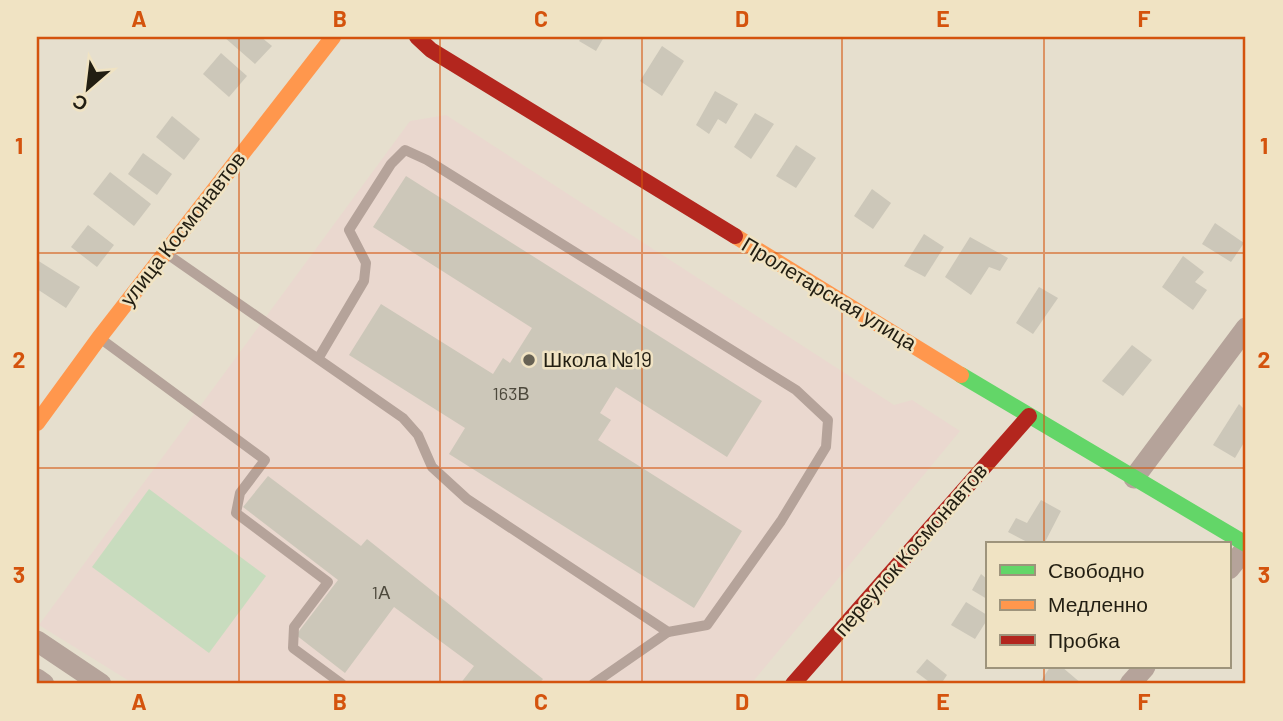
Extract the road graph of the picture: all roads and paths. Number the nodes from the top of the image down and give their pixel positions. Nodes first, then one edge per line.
1 (332, 37) edge
2 (417, 37) edge
3 (165, 253) junction
4 (1246, 328) edge
5 (99, 338) junction
6 (318, 359) junction
7 (1030, 416) junction
8 (37, 423) edge
9 (1134, 478) junction
10 (1246, 546) edge
11 (1230, 568) edge
12 (668, 632) junction
13 (37, 641) edge
14 (1144, 668) edge
15 (37, 679) edge
16 (44, 684) edge
17 (101, 684) edge
18 (342, 684) edge
19 (593, 684) edge
20 (793, 684) edge
21 (1130, 684) edge

1 - 3 street, улица Космонавтов
2 - 7 street, Пролетарская улица
3 - 5 street, улица Космонавтов
3 - 6 lane
4 - 9 street
5 - 8 street, улица Космонавтов
5 - 18 lane
6 - 12 lane
6 - 12 lane
7 - 9 street, Пролетарская улица
7 - 20 street, переулок Космонавтов
9 - 10 street, Пролетарская улица
10 - 11 street
12 - 19 lane
13 - 17 street
14 - 21 street
15 - 16 street

